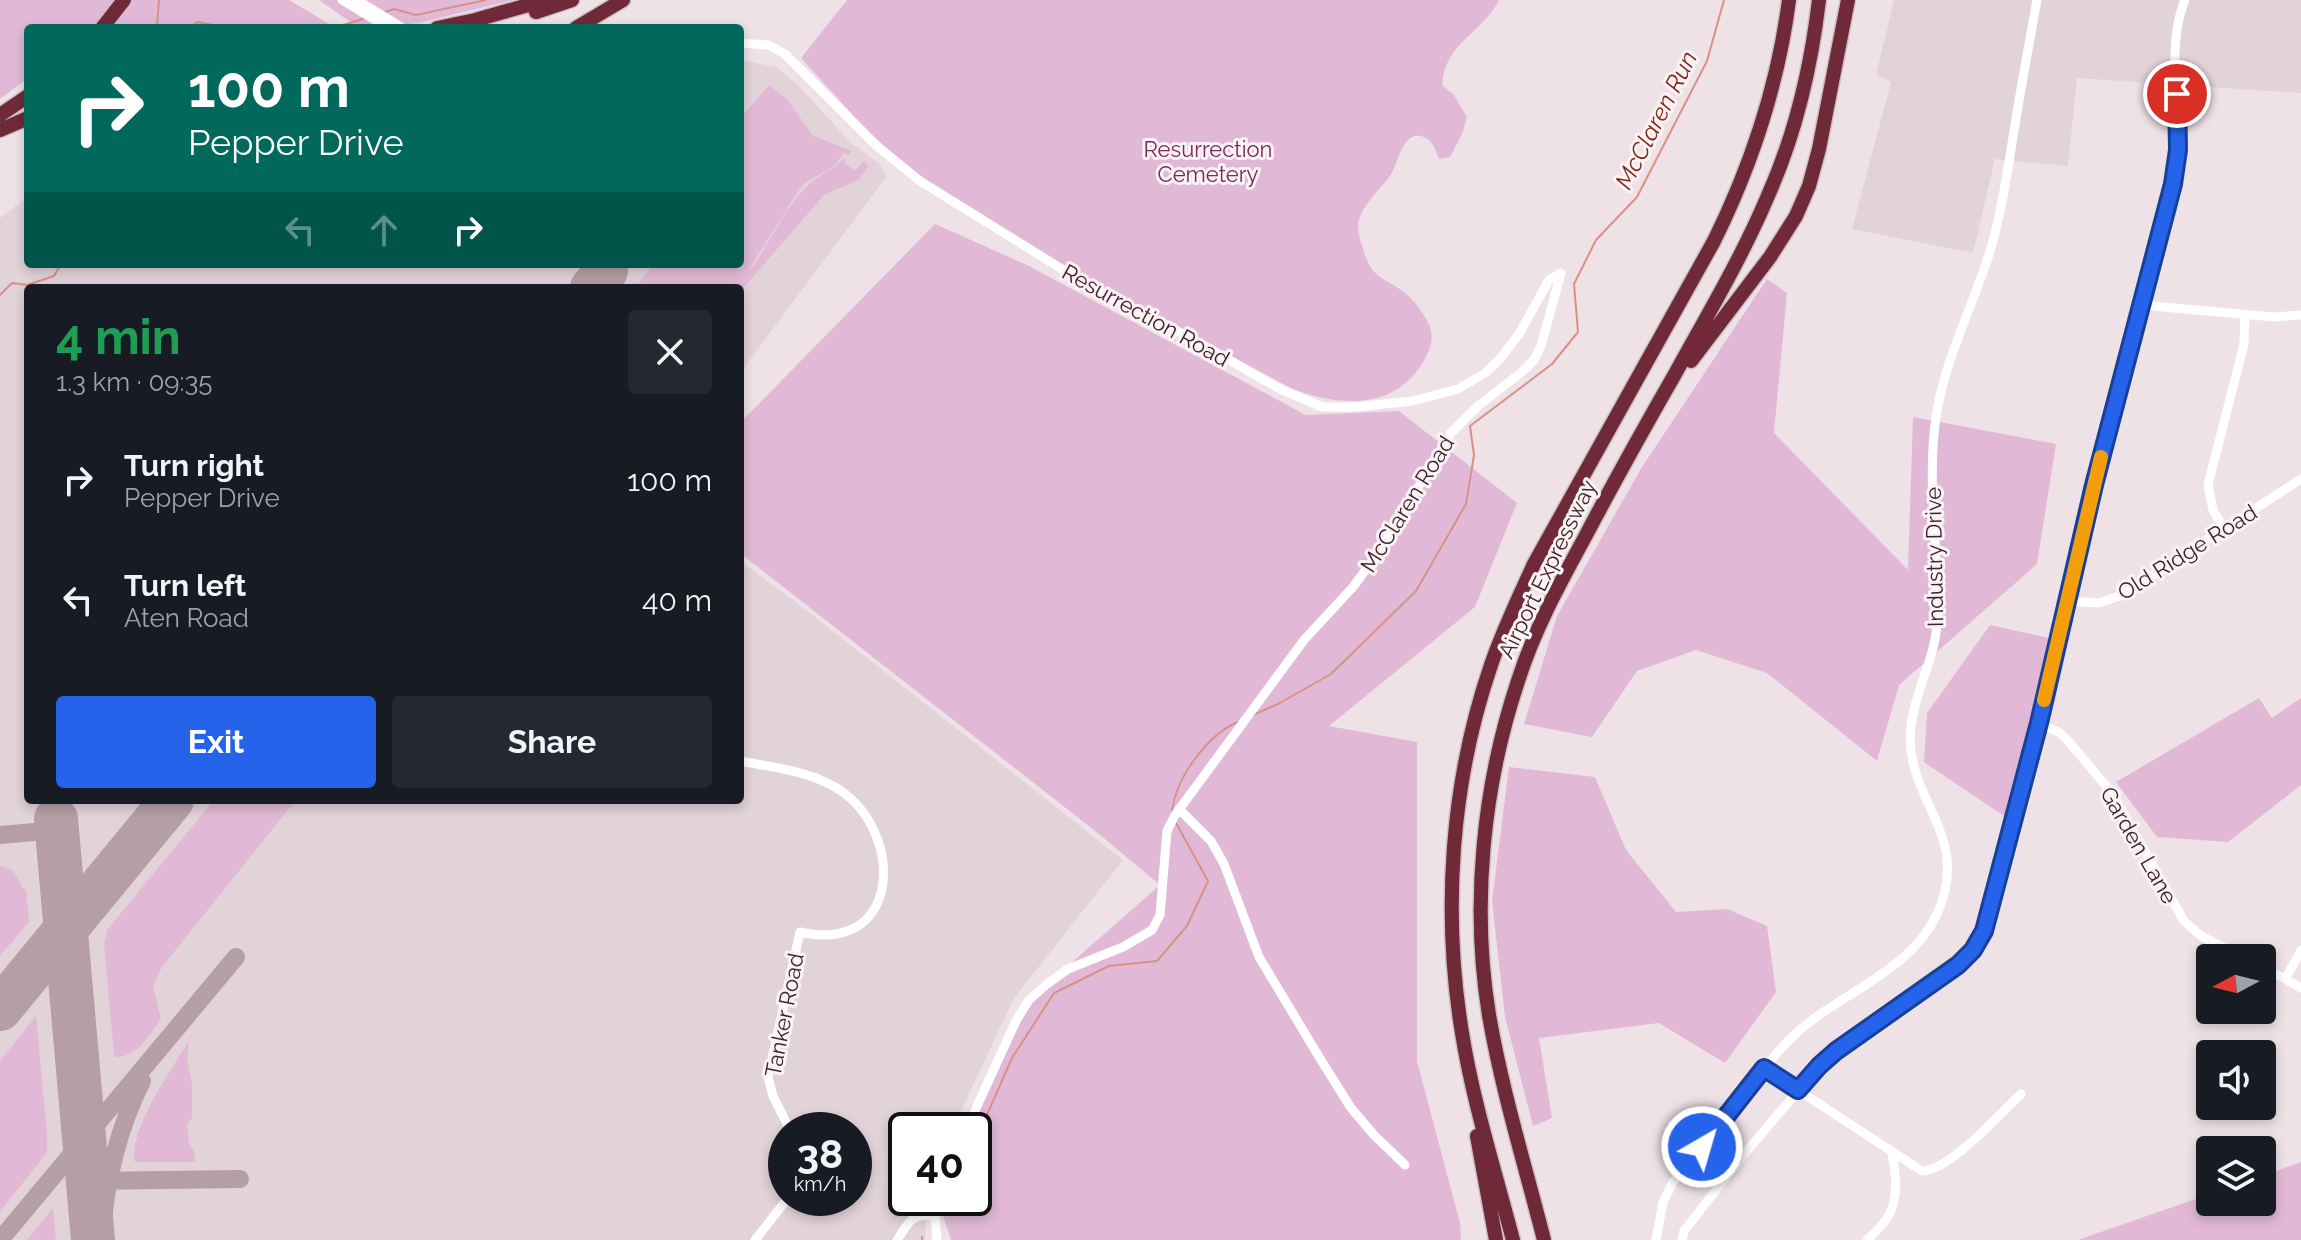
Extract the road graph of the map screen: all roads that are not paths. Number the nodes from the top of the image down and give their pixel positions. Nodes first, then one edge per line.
1 (124, 0) edge
2 (342, 0) edge
3 (357, 0) edge
4 (546, 0) edge
5 (572, 0) edge
6 (623, 0) edge
7 (1781, 0) edge
8 (1789, 0) edge
9 (1819, 0) edge
10 (1848, 0) edge
11 (2037, 0) edge
12 (2185, 0) edge
13 (105, 24) edge
14 (381, 24) edge
15 (396, 24) edge
16 (456, 24) edge
17 (491, 24) edge
18 (583, 24) edge
19 (744, 43) edge
20 (24, 99) edge
21 (0, 115) edge
22 (24, 120) edge
23 (0, 130) edge
24 (24, 130) edge
25 (0, 140) edge
26 (1751, 158) junction
27 (1561, 273) joint
28 (2141, 305) junction
29 (2245, 314) junction
30 (2301, 315) edge
31 (2301, 479) edge
32 (1608, 494) junction
33 (2224, 529) junction
34 (2067, 601) junction
35 (2039, 723) junction
36 (744, 762) edge
37 (1179, 809) junction
38 (1452, 894) junction
39 (2217, 944) edge
40 (2301, 950) edge
41 (2276, 973) edge
42 (2286, 978) junction
43 (2301, 988) edge
44 (1764, 1068) junction
45 (1798, 1090) junction
46 (2021, 1094) dead end
47 (781, 1112) edge
48 (974, 1112) edge
49 (1891, 1150) junction
50 (1405, 1165) dead end
51 (774, 1216) edge
52 (916, 1216) edge
53 (935, 1216) edge
54 (755, 1240) edge
55 (897, 1240) edge
56 (937, 1240) edge
57 (1496, 1240) edge
58 (1513, 1240) edge
59 (1546, 1240) edge
60 (1656, 1240) edge
61 (1682, 1240) edge
62 (1867, 1240) edge

1 - 13 highway
2 - 14 street
3 - 15 street
4 - 16 highway
5 - 17 highway
6 - 18 highway
7 - 26 highway
8 - 26 highway, Airport Expressway
9 - 32 highway, Airport Expressway
10 - 32 highway
11 - 44 street, Industry Drive
12 - 28 street
19 - 27 street, Resurrection Road
20 - 21 highway
22 - 23 highway
24 - 25 highway
26 - 38 highway, Airport Expressway
27 - 37 street, McClaren Road
28 - 29 street
28 - 34 street
29 - 30 street
29 - 33 street
31 - 33 street, Old Ridge Road
32 - 59 highway, Airport Expressway
33 - 34 street, Old Ridge Road
34 - 35 street
35 - 39 street, Garden Lane
35 - 45 street
36 - 47 street, Tanker Road
37 - 48 street, McClaren Road
37 - 50 street
38 - 57 highway
38 - 58 highway, Airport Expressway
40 - 42 street
41 - 42 street
42 - 43 street
44 - 45 street
44 - 60 street, Industry Drive
45 - 49 street
45 - 61 street
46 - 49 street
49 - 62 street
51 - 54 street
52 - 55 street
53 - 56 street

